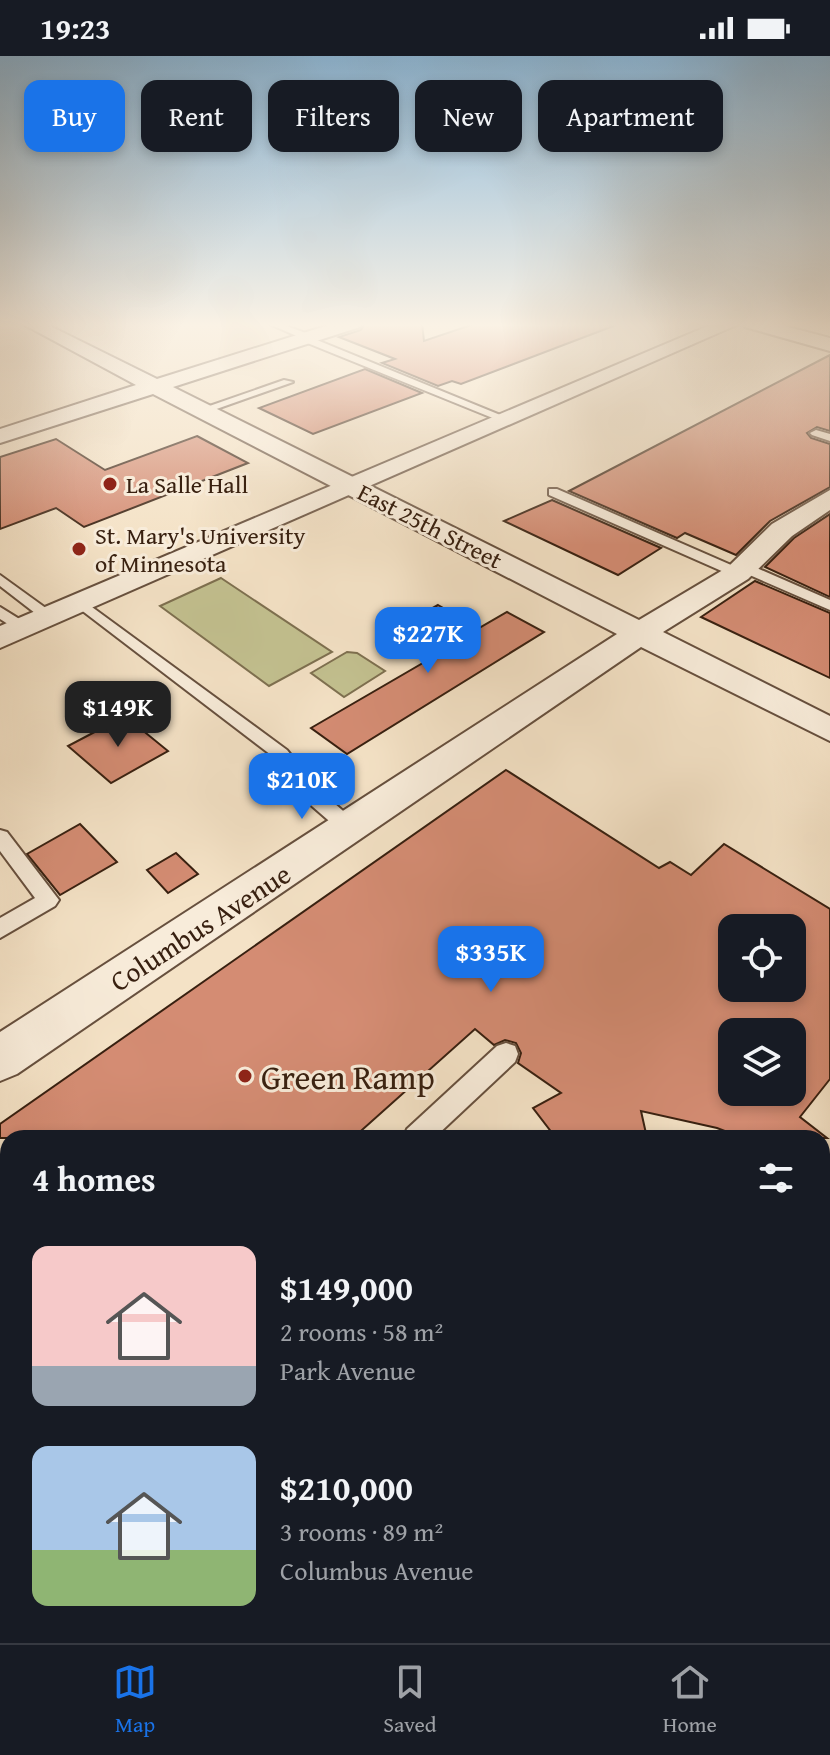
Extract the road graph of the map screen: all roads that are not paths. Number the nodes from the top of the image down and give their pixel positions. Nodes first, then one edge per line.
1 (121, 397) edge
2 (178, 397) edge
3 (243, 397) edge
4 (450, 397) edge
5 (563, 397) edge
6 (204, 410) junction
7 (509, 421) junction
8 (816, 433) dead end
9 (0, 436) edge
10 (830, 438) edge
11 (355, 487) junction
12 (553, 492) dead end
13 (830, 498) edge
14 (741, 571) junction
15 (0, 579) edge
16 (81, 603) junction
17 (830, 605) edge
18 (0, 612) edge
19 (24, 627) edge
20 (639, 634) junction
21 (826, 722) edge
22 (350, 828) junction
23 (0, 837) edge
24 (0, 929) edge
25 (506, 1054) dead end
26 (0, 1059) edge
27 (425, 1130) edge

1 - 9 street
2 - 6 street, East 25th Street
3 - 6 lane
4 - 7 lane
5 - 7 street
6 - 11 street, East 25th Street
7 - 11 street
8 - 10 lane
11 - 16 street
11 - 20 street, East 25th Street
12 - 14 lane
13 - 14 street, Columbus Avenue
14 - 17 lane
14 - 20 street, Columbus Avenue
15 - 19 lane
16 - 19 street
16 - 22 lane
18 - 19 lane
20 - 21 street, East 25th Street
20 - 22 street, Columbus Avenue
22 - 26 street, Columbus Avenue
23 - 24 lane
25 - 27 lane

